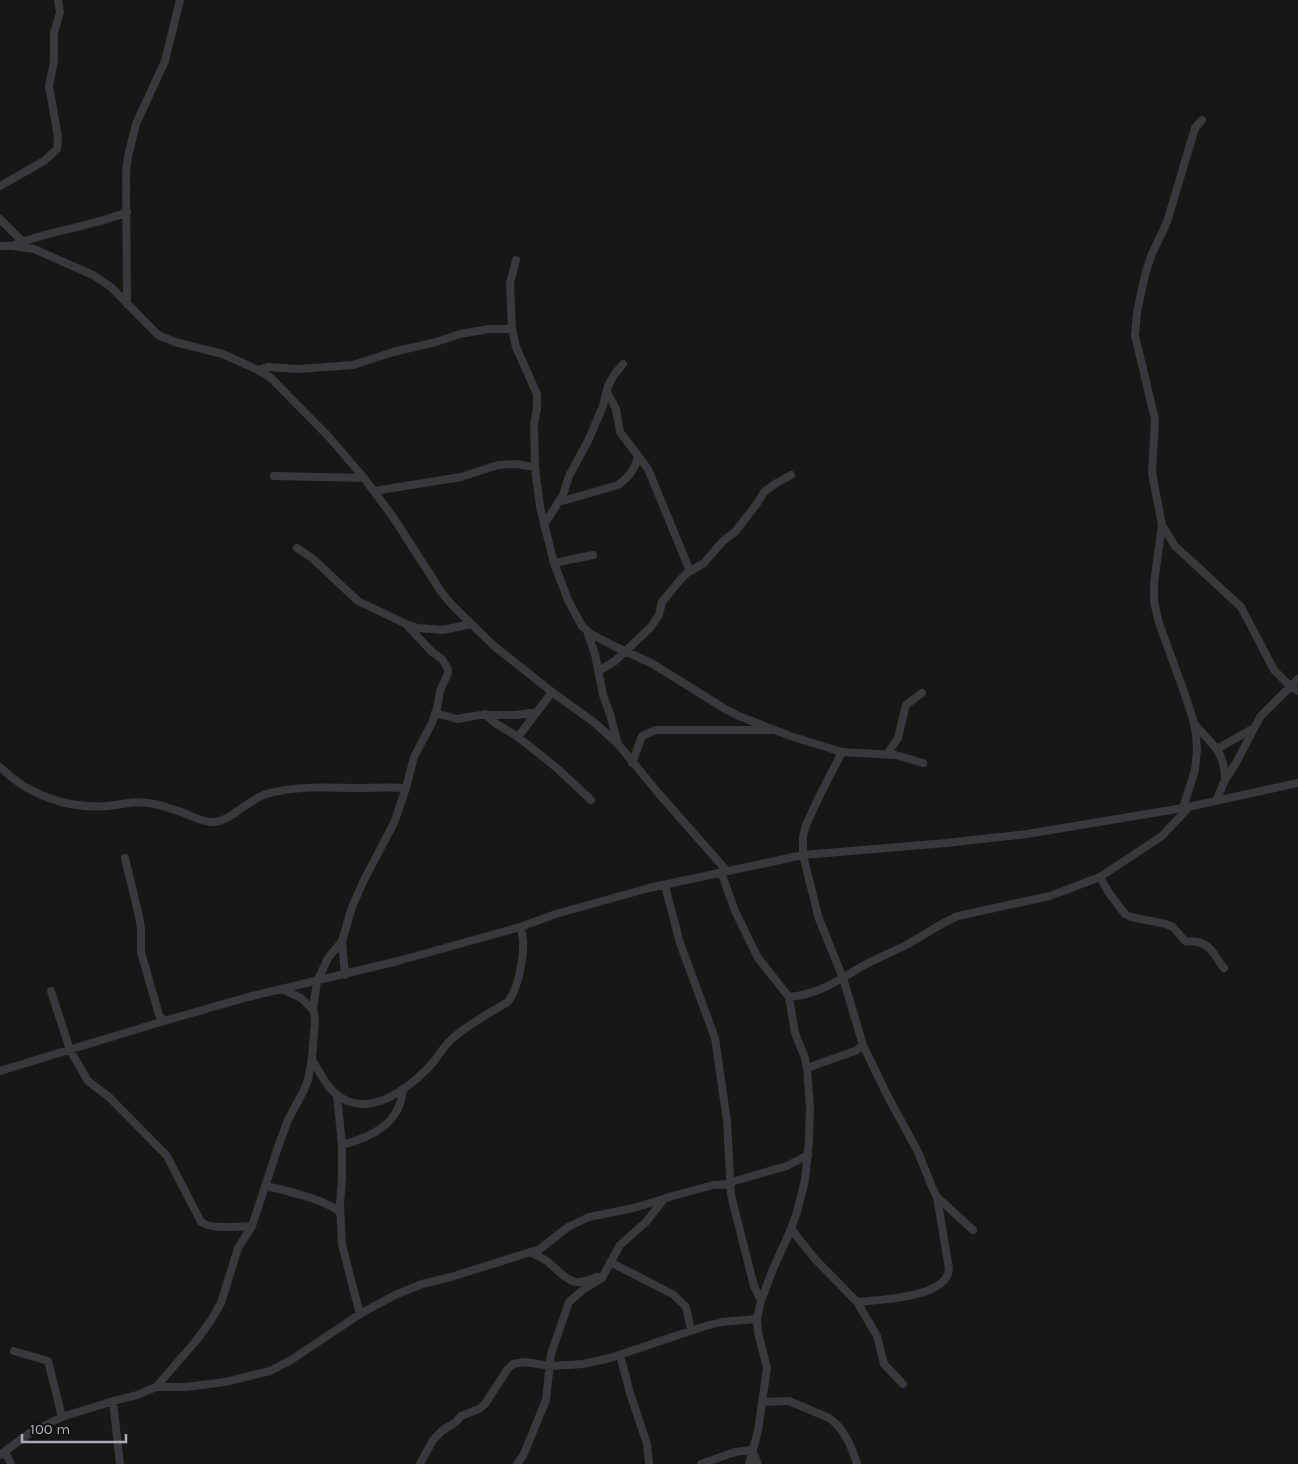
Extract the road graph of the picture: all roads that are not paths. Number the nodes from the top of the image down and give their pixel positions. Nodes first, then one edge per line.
1 (58, 0) edge
2 (180, 0) edge
3 (1202, 120) dead end
4 (0, 186) edge
5 (127, 212) junction
6 (0, 219) edge
7 (23, 242) junction
8 (0, 246) edge
9 (12, 246) junction
10 (516, 260) dead end
11 (127, 304) junction
12 (512, 329) junction
13 (623, 364) dead end
14 (258, 370) junction
15 (607, 392) junction
16 (638, 456) junction
17 (535, 468) junction
18 (791, 475) dead end
19 (274, 476) dead end
20 (364, 478) junction
21 (374, 491) junction
22 (559, 502) junction
23 (544, 525) junction
24 (1162, 525) junction
25 (297, 548) dead end
26 (593, 555) dead end
27 (554, 563) junction
28 (690, 571) junction
29 (406, 624) junction
30 (471, 624) junction
31 (587, 631) junction
32 (625, 651) junction
33 (599, 671) junction
34 (1298, 679) edge
35 (1295, 689) edge
36 (552, 692) junction
37 (922, 693) dead end
38 (537, 712) junction
39 (436, 713) junction
40 (485, 714) junction
41 (1194, 724) junction
42 (1254, 728) junction
43 (776, 731) junction
44 (518, 737) junction
45 (618, 744) junction
46 (1217, 749) junction
47 (842, 752) junction
48 (887, 754) junction
49 (632, 763) junction
50 (923, 763) dead end
51 (0, 767) edge
52 (1225, 780) junction
53 (1298, 783) edge
54 (406, 788) junction
55 (591, 800) dead end
56 (1216, 801) junction
57 (1186, 808) junction
58 (803, 855) junction
59 (125, 858) dead end
60 (724, 872) junction
61 (1100, 877) junction
62 (665, 886) junction
63 (520, 927) junction
64 (342, 942) junction
65 (1224, 968) dead end
66 (345, 975) junction
67 (843, 978) junction
68 (318, 982) junction
69 (282, 989) junction
70 (51, 990) dead end
71 (789, 997) junction
72 (314, 1010) junction
73 (164, 1021) junction
74 (863, 1045) junction
75 (70, 1050) junction
76 (312, 1060) junction
77 (807, 1068) junction
78 (0, 1071) edge
79 (403, 1089) junction
80 (337, 1095) junction
81 (342, 1145) junction
82 (808, 1155) junction
83 (731, 1183) junction
84 (265, 1186) junction
85 (937, 1197) junction
86 (665, 1198) junction
87 (340, 1213) junction
88 (252, 1226) junction
89 (791, 1229) junction
90 (972, 1230) dead end
91 (530, 1252) junction
92 (610, 1262) junction
93 (604, 1274) junction
94 (761, 1301) junction
95 (857, 1302) junction
96 (360, 1314) junction
97 (757, 1318) junction
98 (691, 1330) junction
99 (14, 1351) dead end
100 (620, 1355) junction
101 (550, 1366) junction
102 (903, 1384) dead end
103 (156, 1387) junction
104 (113, 1401) junction
105 (763, 1402) junction
106 (62, 1417) junction
107 (752, 1450) junction
108 (3, 1453) edge
109 (11, 1464) edge
110 (120, 1464) edge
111 (420, 1464) edge
112 (517, 1464) edge
113 (649, 1464) edge
114 (701, 1464) edge
115 (749, 1464) edge
116 (758, 1464) edge
117 (857, 1464) edge

1 - 4 street
2 - 5 street
3 - 24 street
5 - 7 street
5 - 11 street
6 - 7 street
7 - 9 street
8 - 9 street
9 - 11 street
10 - 12 street
11 - 14 street
12 - 14 street
12 - 17 street
13 - 15 street
14 - 20 street
15 - 16 street
15 - 22 street
16 - 22 street
16 - 28 street
17 - 21 street
17 - 23 street
18 - 28 street
19 - 20 street
20 - 21 street
21 - 30 street
22 - 23 street
23 - 27 street
24 - 35 street
24 - 41 street
25 - 29 street
26 - 27 street
27 - 31 street
28 - 32 street
29 - 30 street
29 - 39 street
30 - 36 street
31 - 32 street
31 - 33 street
32 - 33 street
32 - 43 street
33 - 45 street
34 - 35 street
35 - 42 street
36 - 38 street
36 - 45 street
37 - 48 street
38 - 40 street
38 - 44 street
39 - 40 street
39 - 54 street
40 - 44 street
41 - 46 street
41 - 57 street
42 - 46 street
42 - 52 street
43 - 47 street
43 - 49 street
44 - 55 street
45 - 49 street
46 - 52 street
47 - 48 street
47 - 58 street
48 - 50 street
49 - 60 street
51 - 54 street
52 - 56 street
53 - 56 street
54 - 64 street
56 - 57 street
57 - 58 street
57 - 61 street
58 - 60 street
58 - 67 street
59 - 73 street
60 - 62 street
60 - 71 street
61 - 65 street
61 - 67 street
62 - 63 street
62 - 83 street
63 - 66 street
63 - 79 street
64 - 66 street
64 - 68 street
66 - 68 street
67 - 71 street
67 - 74 street
68 - 69 street
68 - 72 street
69 - 72 street
69 - 73 street
70 - 75 street
71 - 77 street
72 - 76 street
73 - 75 street
74 - 77 street
74 - 85 street
75 - 78 street
75 - 88 street
76 - 80 street
76 - 84 street
77 - 82 street
79 - 80 street
79 - 81 street
80 - 81 street
81 - 87 street
82 - 83 street
82 - 89 street
83 - 86 street
83 - 94 street
84 - 87 street
84 - 88 street
85 - 90 street
85 - 95 street
86 - 91 street
86 - 92 street
87 - 96 street
88 - 103 street
89 - 94 street
89 - 95 street
91 - 93 street
91 - 96 street
92 - 93 street
92 - 98 street
93 - 101 street
94 - 97 street
95 - 102 street
96 - 103 street
97 - 98 street
97 - 105 street
98 - 100 street
99 - 106 street
100 - 101 street
100 - 113 street
101 - 111 street
101 - 112 street
103 - 104 street
104 - 106 street
104 - 110 street
105 - 107 street
105 - 117 street
106 - 108 street
107 - 114 street
107 - 115 street
107 - 116 street
108 - 109 street

